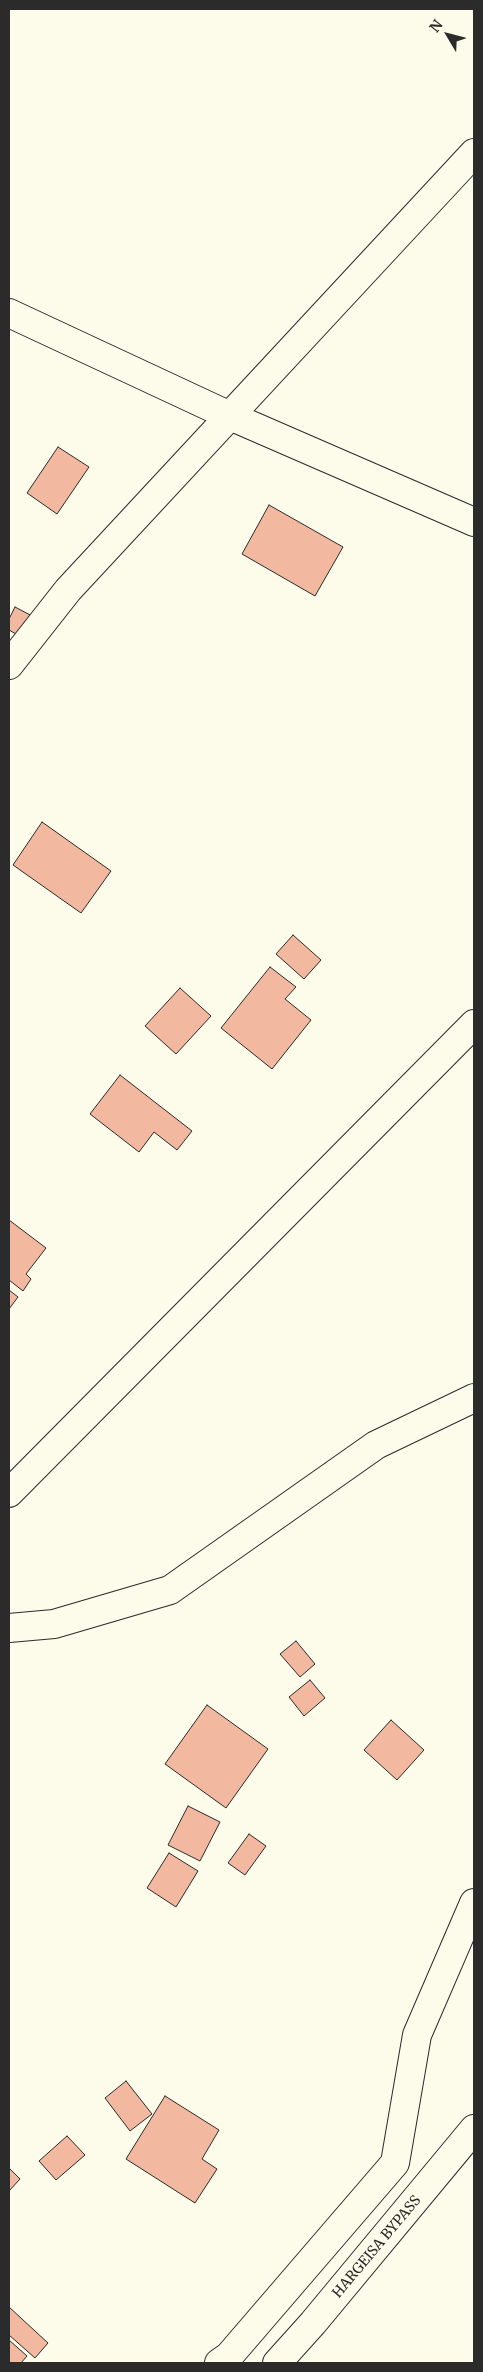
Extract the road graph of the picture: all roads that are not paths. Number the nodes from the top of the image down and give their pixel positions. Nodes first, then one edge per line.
1 (474, 153) edge
2 (9, 313) edge
3 (230, 416) junction
4 (474, 522) edge
5 (9, 666) edge
6 (474, 1024) edge
7 (474, 1398) edge
8 (9, 1492) edge
9 (9, 1628) edge
10 (474, 1903) edge
11 (474, 2129) edge
12 (218, 2363) edge
13 (278, 2363) edge

1 - 3 main road
2 - 3 main road
3 - 4 main road
3 - 5 main road
6 - 8 main road
7 - 9 main road
10 - 12 main road
11 - 13 main road, HARGEISA BYPASS

